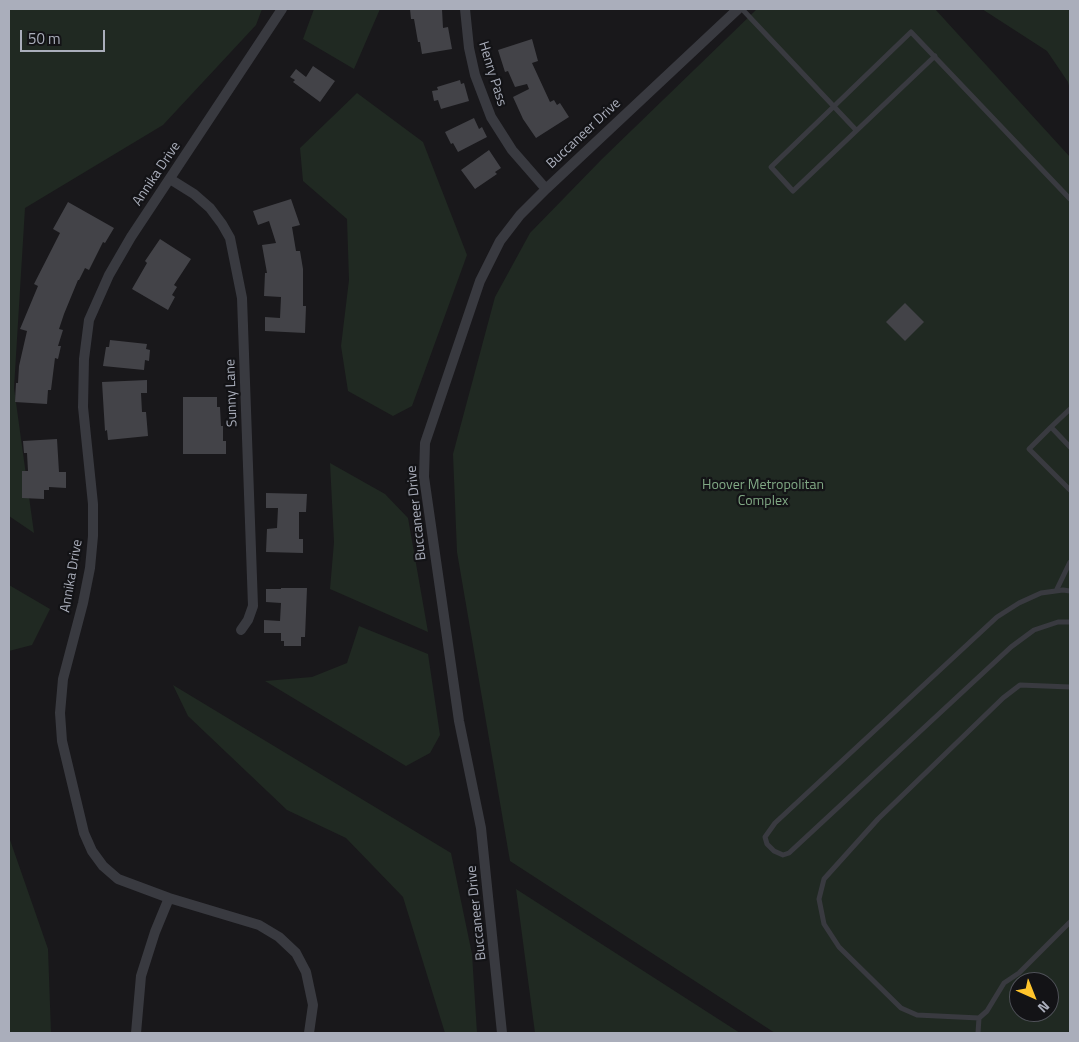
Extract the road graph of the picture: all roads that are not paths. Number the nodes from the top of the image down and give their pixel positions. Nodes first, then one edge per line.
1 (282, 9) edge
2 (465, 9) edge
3 (738, 9) edge
4 (742, 9) edge
5 (934, 56) junction
6 (834, 106) junction
7 (856, 130) junction
8 (170, 179) junction
9 (546, 189) junction
10 (1070, 199) edge
11 (1070, 410) edge
12 (1051, 427) junction
13 (1070, 447) edge
14 (1070, 490) edge
15 (1070, 562) edge
16 (1070, 590) edge
17 (1056, 591) junction
18 (1070, 622) edge
19 (240, 630) dead end
20 (1070, 687) edge
21 (169, 898) junction
22 (1070, 922) edge
23 (979, 1018) junction
24 (136, 1033) edge
25 (309, 1033) edge
26 (502, 1033) edge
27 (978, 1033) edge

1 - 8 street, Annika Drive
2 - 9 street, Henry Pass
3 - 9 street, Buccaneer Drive
4 - 6 lane
5 - 6 lane
5 - 7 lane
5 - 10 lane
6 - 7 lane
6 - 7 lane
8 - 19 street, Sunny Lane
8 - 21 street, Annika Drive
9 - 26 street, Buccaneer Drive
11 - 12 lane
12 - 13 lane
12 - 14 lane
15 - 17 lane
16 - 17 lane
17 - 18 lane
20 - 23 lane
21 - 24 street
21 - 25 street, Annika Drive
22 - 23 lane
23 - 27 lane

